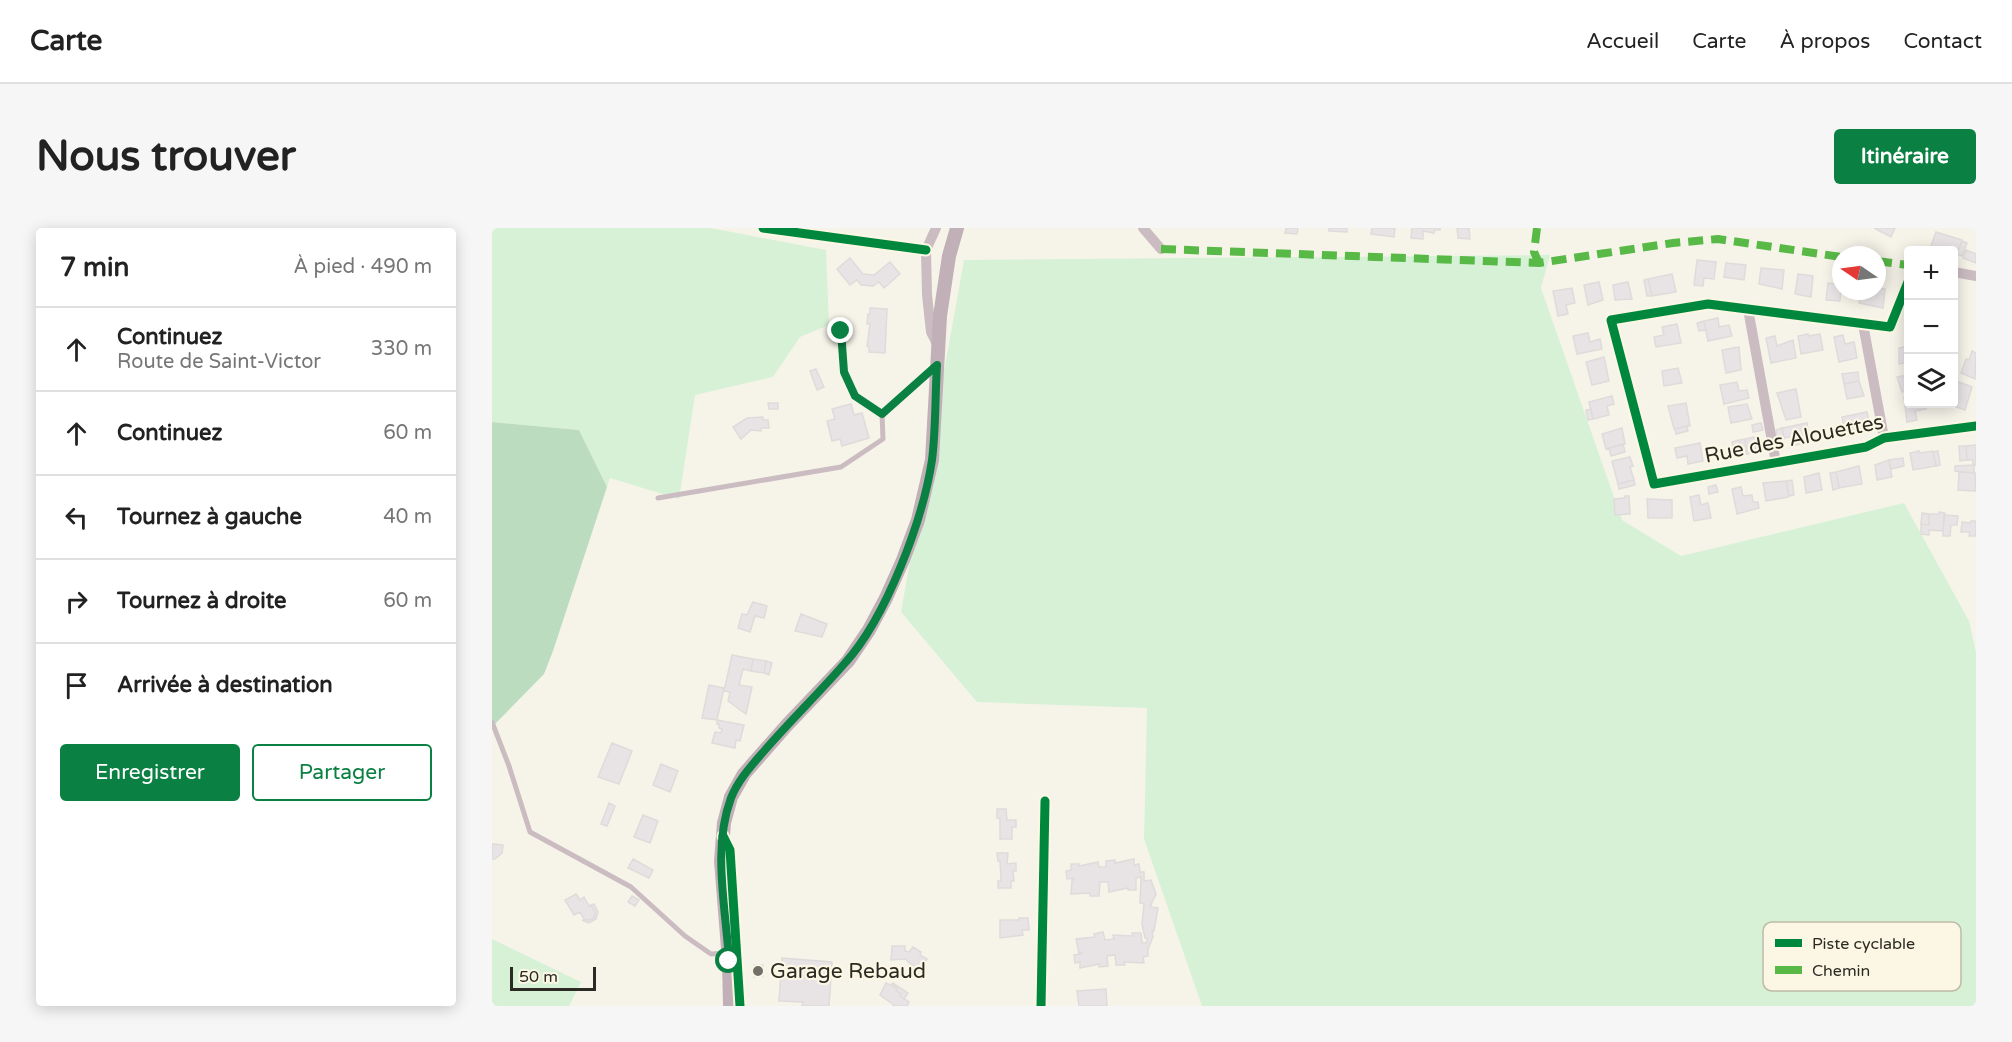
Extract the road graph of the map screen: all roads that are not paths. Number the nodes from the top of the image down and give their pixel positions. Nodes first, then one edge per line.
1 (763, 228) edge
2 (936, 228) edge
3 (957, 228) edge
4 (1143, 228) edge
5 (1161, 249) dead end
6 (926, 250) junction
7 (1958, 273) edge
8 (1976, 276) edge
9 (1904, 292) edge
10 (1748, 309) junction
11 (1863, 324) junction
12 (841, 331) dead end
13 (938, 346) junction
14 (937, 365) junction
15 (882, 414) junction
16 (1976, 426) edge
17 (1884, 438) junction
18 (1776, 463) junction
19 (658, 498) dead end
20 (492, 722) edge
21 (1045, 801) dead end
22 (729, 953) junction
23 (730, 1006) edge
24 (1041, 1006) edge

1 - 6 street
2 - 6 street
3 - 13 main road
4 - 5 street
6 - 13 street
7 - 8 street
9 - 11 street
10 - 11 street
10 - 18 street
10 - 18 street, Rue des Alouettes
11 - 17 street
12 - 15 lane
13 - 14 main road
14 - 15 lane
14 - 22 main road
15 - 19 lane
16 - 17 street, Rue des Alouettes
17 - 18 street, Rue des Alouettes
20 - 22 lane
21 - 24 street
22 - 23 main road

